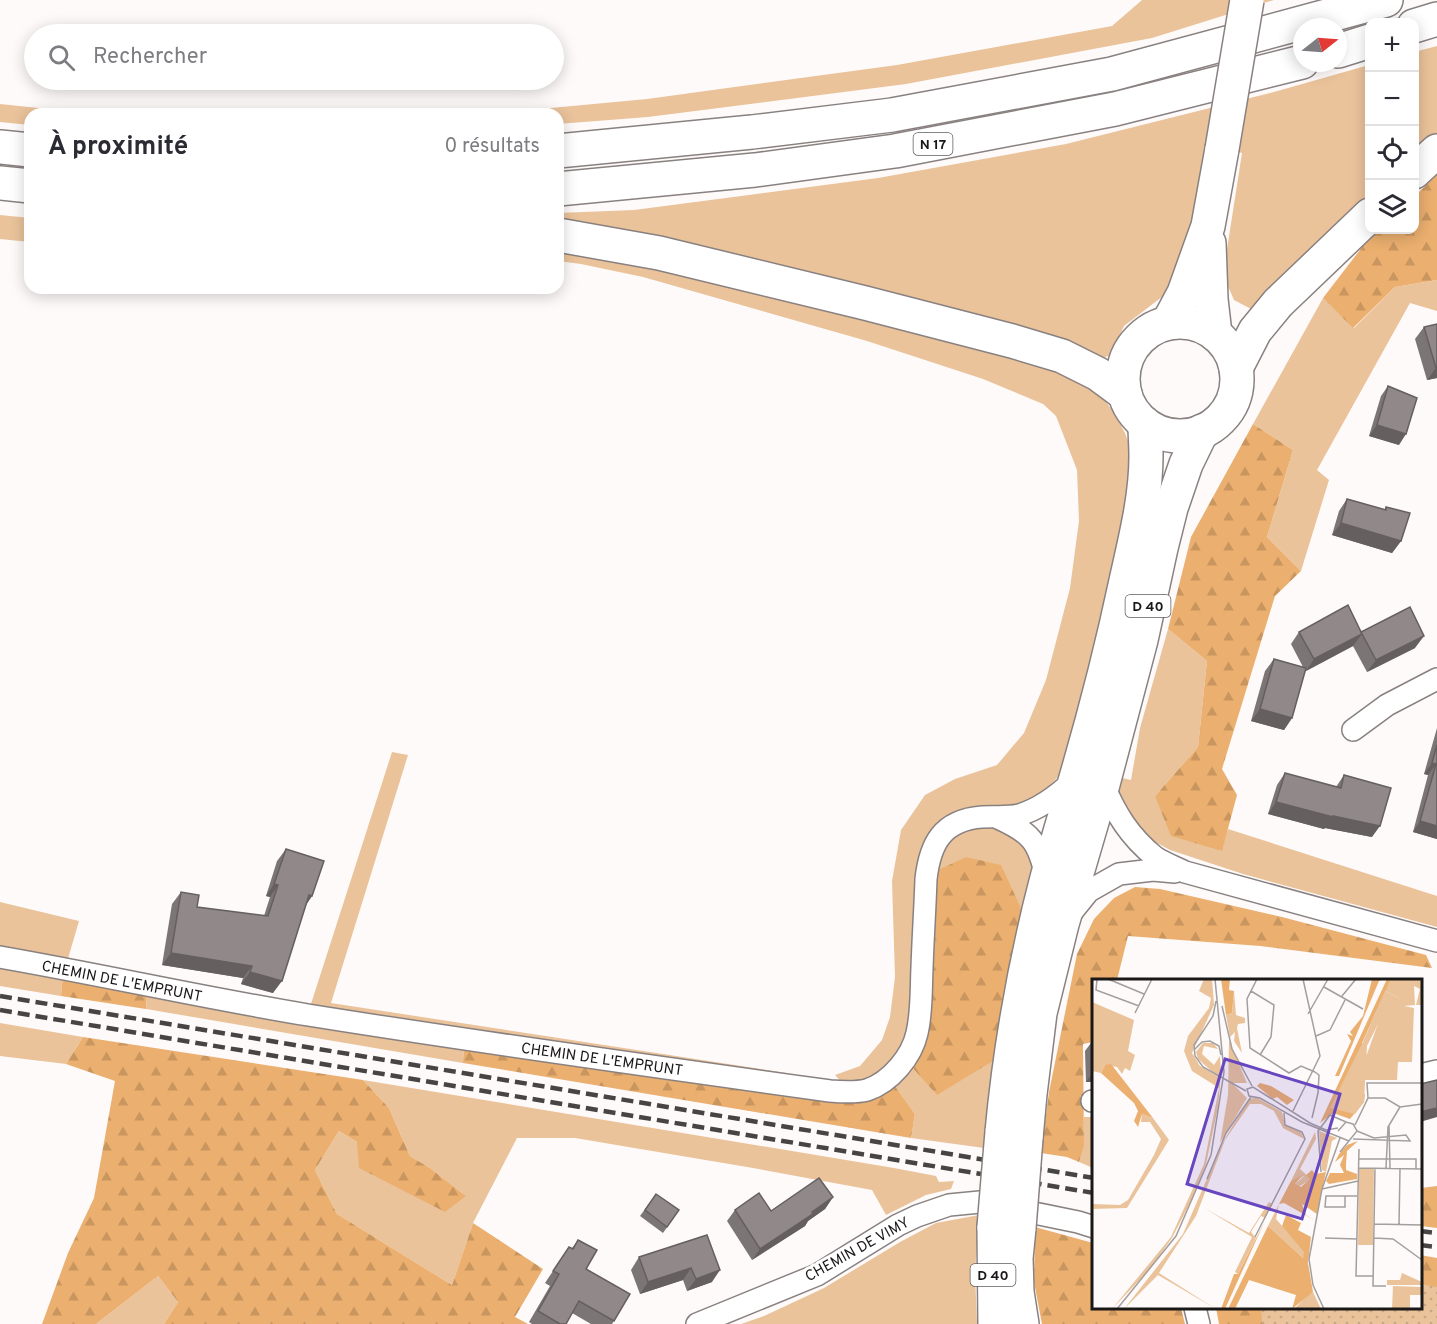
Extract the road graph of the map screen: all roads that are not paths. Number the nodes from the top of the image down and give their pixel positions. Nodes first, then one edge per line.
1 (1247, 0) edge
2 (1308, 0) edge
3 (1386, 0) edge
4 (1437, 19) edge
5 (1419, 24) edge
6 (1365, 43) edge
7 (1347, 48) edge
8 (1293, 64) edge
9 (1112, 74) junction
10 (0, 147) edge
11 (24, 149) edge
12 (564, 150) edge
13 (1437, 151) edge
14 (1419, 167) edge
15 (0, 183) edge
16 (24, 185) edge
17 (564, 188) edge
18 (1365, 220) edge
19 (1208, 226) junction
20 (564, 236) edge
21 (1168, 323) junction
22 (1215, 334) junction
23 (1236, 368) junction
24 (1125, 394) junction
25 (1144, 424) junction
26 (1203, 432) junction
27 (1437, 679) edge
28 (1353, 729) dead end
29 (1090, 780) junction
30 (998, 818) junction
31 (1185, 872) junction
32 (1047, 878) junction
33 (1062, 924) junction
34 (1437, 941) edge
35 (0, 957) edge
36 (1437, 1071) edge
37 (1422, 1075) edge
38 (1014, 1135) junction
39 (1092, 1226) edge
40 (1006, 1227) junction
41 (1195, 1309) edge
42 (697, 1324) edge
43 (995, 1324) edge
44 (1022, 1324) edge
45 (1199, 1324) edge

1 - 19 main road, bridge
2 - 9 main road
3 - 9 main road, N 17
4 - 5 main road
6 - 7 main road
8 - 17 main road, N 17
9 - 12 main road, N 17
10 - 11 main road
13 - 14 main road
15 - 16 main road
18 - 23 main road
19 - 21 main road
19 - 22 main road
20 - 24 main road
21 - 22 main road
21 - 24 main road
22 - 23 main road
23 - 26 main road
24 - 25 main road
25 - 26 main road
25 - 29 main road, D 40
26 - 29 main road, D 40
27 - 28 street
29 - 30 street, CHEMIN DE L'EMPRUNT
29 - 31 street
29 - 32 main road, D 40
29 - 33 main road, D 40
30 - 32 street
30 - 35 street, CHEMIN DE L'EMPRUNT
31 - 33 street
31 - 34 street
32 - 38 main road, D 40
33 - 38 main road, D 40
36 - 37 street
38 - 40 main road, D 40, bridge
39 - 42 street, CHEMIN DE VIMY
40 - 43 main road, D 40
40 - 44 main road, D 40
41 - 45 street

